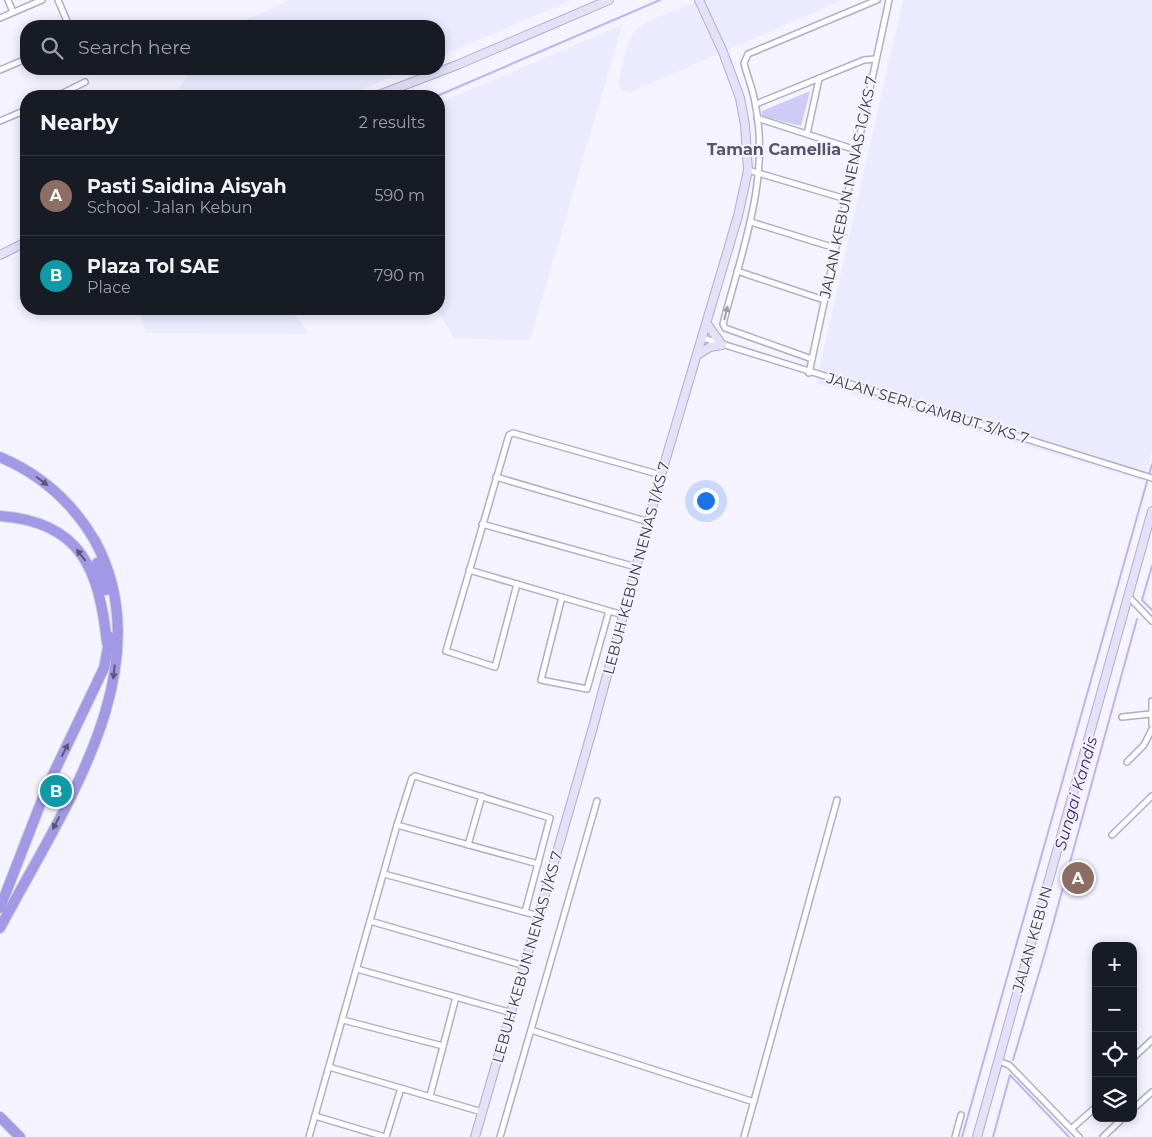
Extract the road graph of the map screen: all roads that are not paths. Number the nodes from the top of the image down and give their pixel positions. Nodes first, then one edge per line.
1 (8, 0) edge
2 (42, 0) edge
3 (58, 0) edge
4 (609, 0) edge
5 (699, 0) edge
6 (877, 0) edge
7 (889, 0) edge
8 (13, 12) junction
9 (0, 18) edge
10 (66, 20) edge
11 (875, 59) junction
12 (20, 62) edge
13 (445, 68) edge
14 (0, 70) edge
15 (427, 75) edge
16 (819, 79) junction
17 (85, 82) dead end
18 (70, 90) edge
19 (391, 90) edge
20 (756, 104) junction
21 (20, 113) edge
22 (757, 118) junction
23 (0, 121) edge
24 (807, 134) junction
25 (856, 150) junction
26 (748, 170) junction
27 (759, 173) junction
28 (846, 199) junction
29 (751, 222) junction
30 (20, 245) edge
31 (835, 248) junction
32 (0, 255) edge
33 (736, 271) junction
34 (824, 300) junction
35 (707, 324) junction
36 (703, 338) junction
37 (722, 345) junction
38 (699, 354) junction
39 (812, 359) junction
40 (809, 373) junction
41 (0, 457) edge
42 (661, 475) junction
43 (496, 477) junction
44 (1150, 477) edge
45 (1152, 511) edge
46 (0, 516) edge
47 (649, 522) junction
48 (482, 524) junction
49 (97, 563) dead end
50 (636, 567) junction
51 (469, 570) junction
52 (517, 584) junction
53 (1128, 596) junction
54 (562, 597) junction
55 (609, 611) junction
56 (623, 615) junction
57 (1152, 621) edge
58 (108, 652) junction
59 (1152, 701) edge
60 (1150, 714) junction
61 (1122, 716) dead end
62 (1152, 724) edge
63 (1152, 728) edge
64 (1127, 762) dead end
65 (482, 796) junction
66 (1152, 796) edge
67 (837, 800) dead end
68 (597, 801) dead end
69 (397, 825) junction
70 (1112, 835) dead end
71 (468, 845) junction
72 (538, 864) junction
73 (384, 874) junction
74 (12, 878) junction
75 (0, 898) edge
76 (12, 904) junction
77 (0, 908) edge
78 (524, 912) junction
79 (539, 916) junction
80 (370, 921) junction
81 (0, 928) edge
82 (0, 938) edge
83 (525, 966) junction
84 (357, 969) junction
85 (456, 998) junction
86 (512, 1013) junction
87 (343, 1020) junction
88 (531, 1030) junction
89 (1152, 1040) edge
90 (443, 1046) junction
91 (1137, 1054) edge
92 (998, 1061) junction
93 (329, 1067) junction
94 (401, 1088) junction
95 (1152, 1092) edge
96 (430, 1096) junction
97 (754, 1102) junction
98 (1137, 1105) edge
99 (1092, 1111) edge
100 (482, 1112) junction
101 (961, 1115) dead end
102 (316, 1116) junction
103 (0, 1117) edge
104 (1120, 1122) edge
105 (1071, 1129) junction
106 (20, 1137) edge
107 (309, 1137) edge
108 (386, 1137) edge
109 (475, 1137) edge
110 (500, 1137) edge
111 (744, 1137) edge
112 (955, 1137) edge
113 (977, 1137) edge
114 (1079, 1137) edge
115 (1103, 1137) edge

1 - 8 street
2 - 8 street
3 - 10 street
4 - 13 street
5 - 26 street, LEBUH KEBUN NENAS 1/KS 7
6 - 20 street
7 - 11 street, JALAN KEBUN NENAS 1G/KS 7
8 - 9 street
11 - 16 street
11 - 25 street, JALAN KEBUN NENAS 1G/KS 7
12 - 14 street
15 - 19 street
16 - 20 street
16 - 24 street
17 - 18 street
20 - 22 street
21 - 23 street
22 - 24 street
22 - 27 street
24 - 25 street
25 - 28 street, JALAN KEBUN NENAS 1G/KS 7
26 - 27 street
26 - 35 street, LEBUH KEBUN NENAS 1/KS 7
27 - 28 street
27 - 29 street
28 - 31 street, JALAN KEBUN NENAS 1G/KS 7
29 - 31 street
29 - 33 street
30 - 32 street
31 - 34 street, JALAN KEBUN NENAS 1G/KS 7
33 - 34 street
39 -> 33 street
34 - 39 street, JALAN KEBUN NENAS 1G/KS 7
35 - 36 street, LEBUH KEBUN NENAS 1/KS 7
35 - 37 street
36 - 37 street, JALAN SERI GAMBUT 3/KS 7
36 - 38 street, LEBUH KEBUN NENAS 1/KS 7
37 - 38 street
37 - 40 street, JALAN SERI GAMBUT 3/KS 7
38 - 42 street, LEBUH KEBUN NENAS 1/KS 7
39 - 40 street, JALAN KEBUN NENAS 1G/KS 7
40 - 44 street, JALAN SERI GAMBUT 3/KS 7
41 -> 76 highway
42 - 43 street
42 - 47 street, LEBUH KEBUN NENAS 1/KS 7
43 - 47 street
43 - 48 street
45 - 53 street, JALAN KEBUN
58 -> 46 highway
47 - 50 street, LEBUH KEBUN NENAS 1/KS 7
48 - 50 street
48 - 51 street
49 - 58 highway
50 - 56 street, LEBUH KEBUN NENAS 1/KS 7
51 - 52 street
51 - 52 street
52 - 54 street
53 - 57 street
53 - 92 street, JALAN KEBUN
54 - 55 street
54 - 55 street
55 - 56 street
56 - 79 street, LEBUH KEBUN NENAS 1/KS 7
74 -> 58 highway
59 - 60 street
60 - 61 street
60 - 62 street
63 - 64 street
65 - 69 street
65 - 71 street
65 - 72 street
66 - 70 street
67 - 97 street
68 - 88 street
69 - 71 street
69 - 73 street
71 - 72 street
72 - 78 street
73 - 78 street
73 - 80 street
74 - 75 highway
74 - 77 highway
76 - 81 highway
76 - 82 highway
78 - 79 street
79 - 83 street, LEBUH KEBUN NENAS 1/KS 7
80 - 83 street
80 - 84 street
83 - 86 street, LEBUH KEBUN NENAS 1/KS 7
84 - 85 street
84 - 87 street
85 - 86 street
85 - 90 street
86 - 100 street, LEBUH KEBUN NENAS 1/KS 7
87 - 90 street
87 - 93 street
88 - 97 street
88 - 110 street
89 - 91 street
90 - 96 street
92 - 105 street
92 - 113 street, JALAN KEBUN
93 - 94 street
93 - 102 street
94 - 96 street
94 - 108 street
95 - 98 street
96 - 100 street
97 - 111 street
99 - 105 street
100 - 109 street, LEBUH KEBUN NENAS 1/KS 7
101 - 112 street
102 - 107 street
102 - 108 street
103 - 106 highway
104 - 115 street
105 - 114 street

